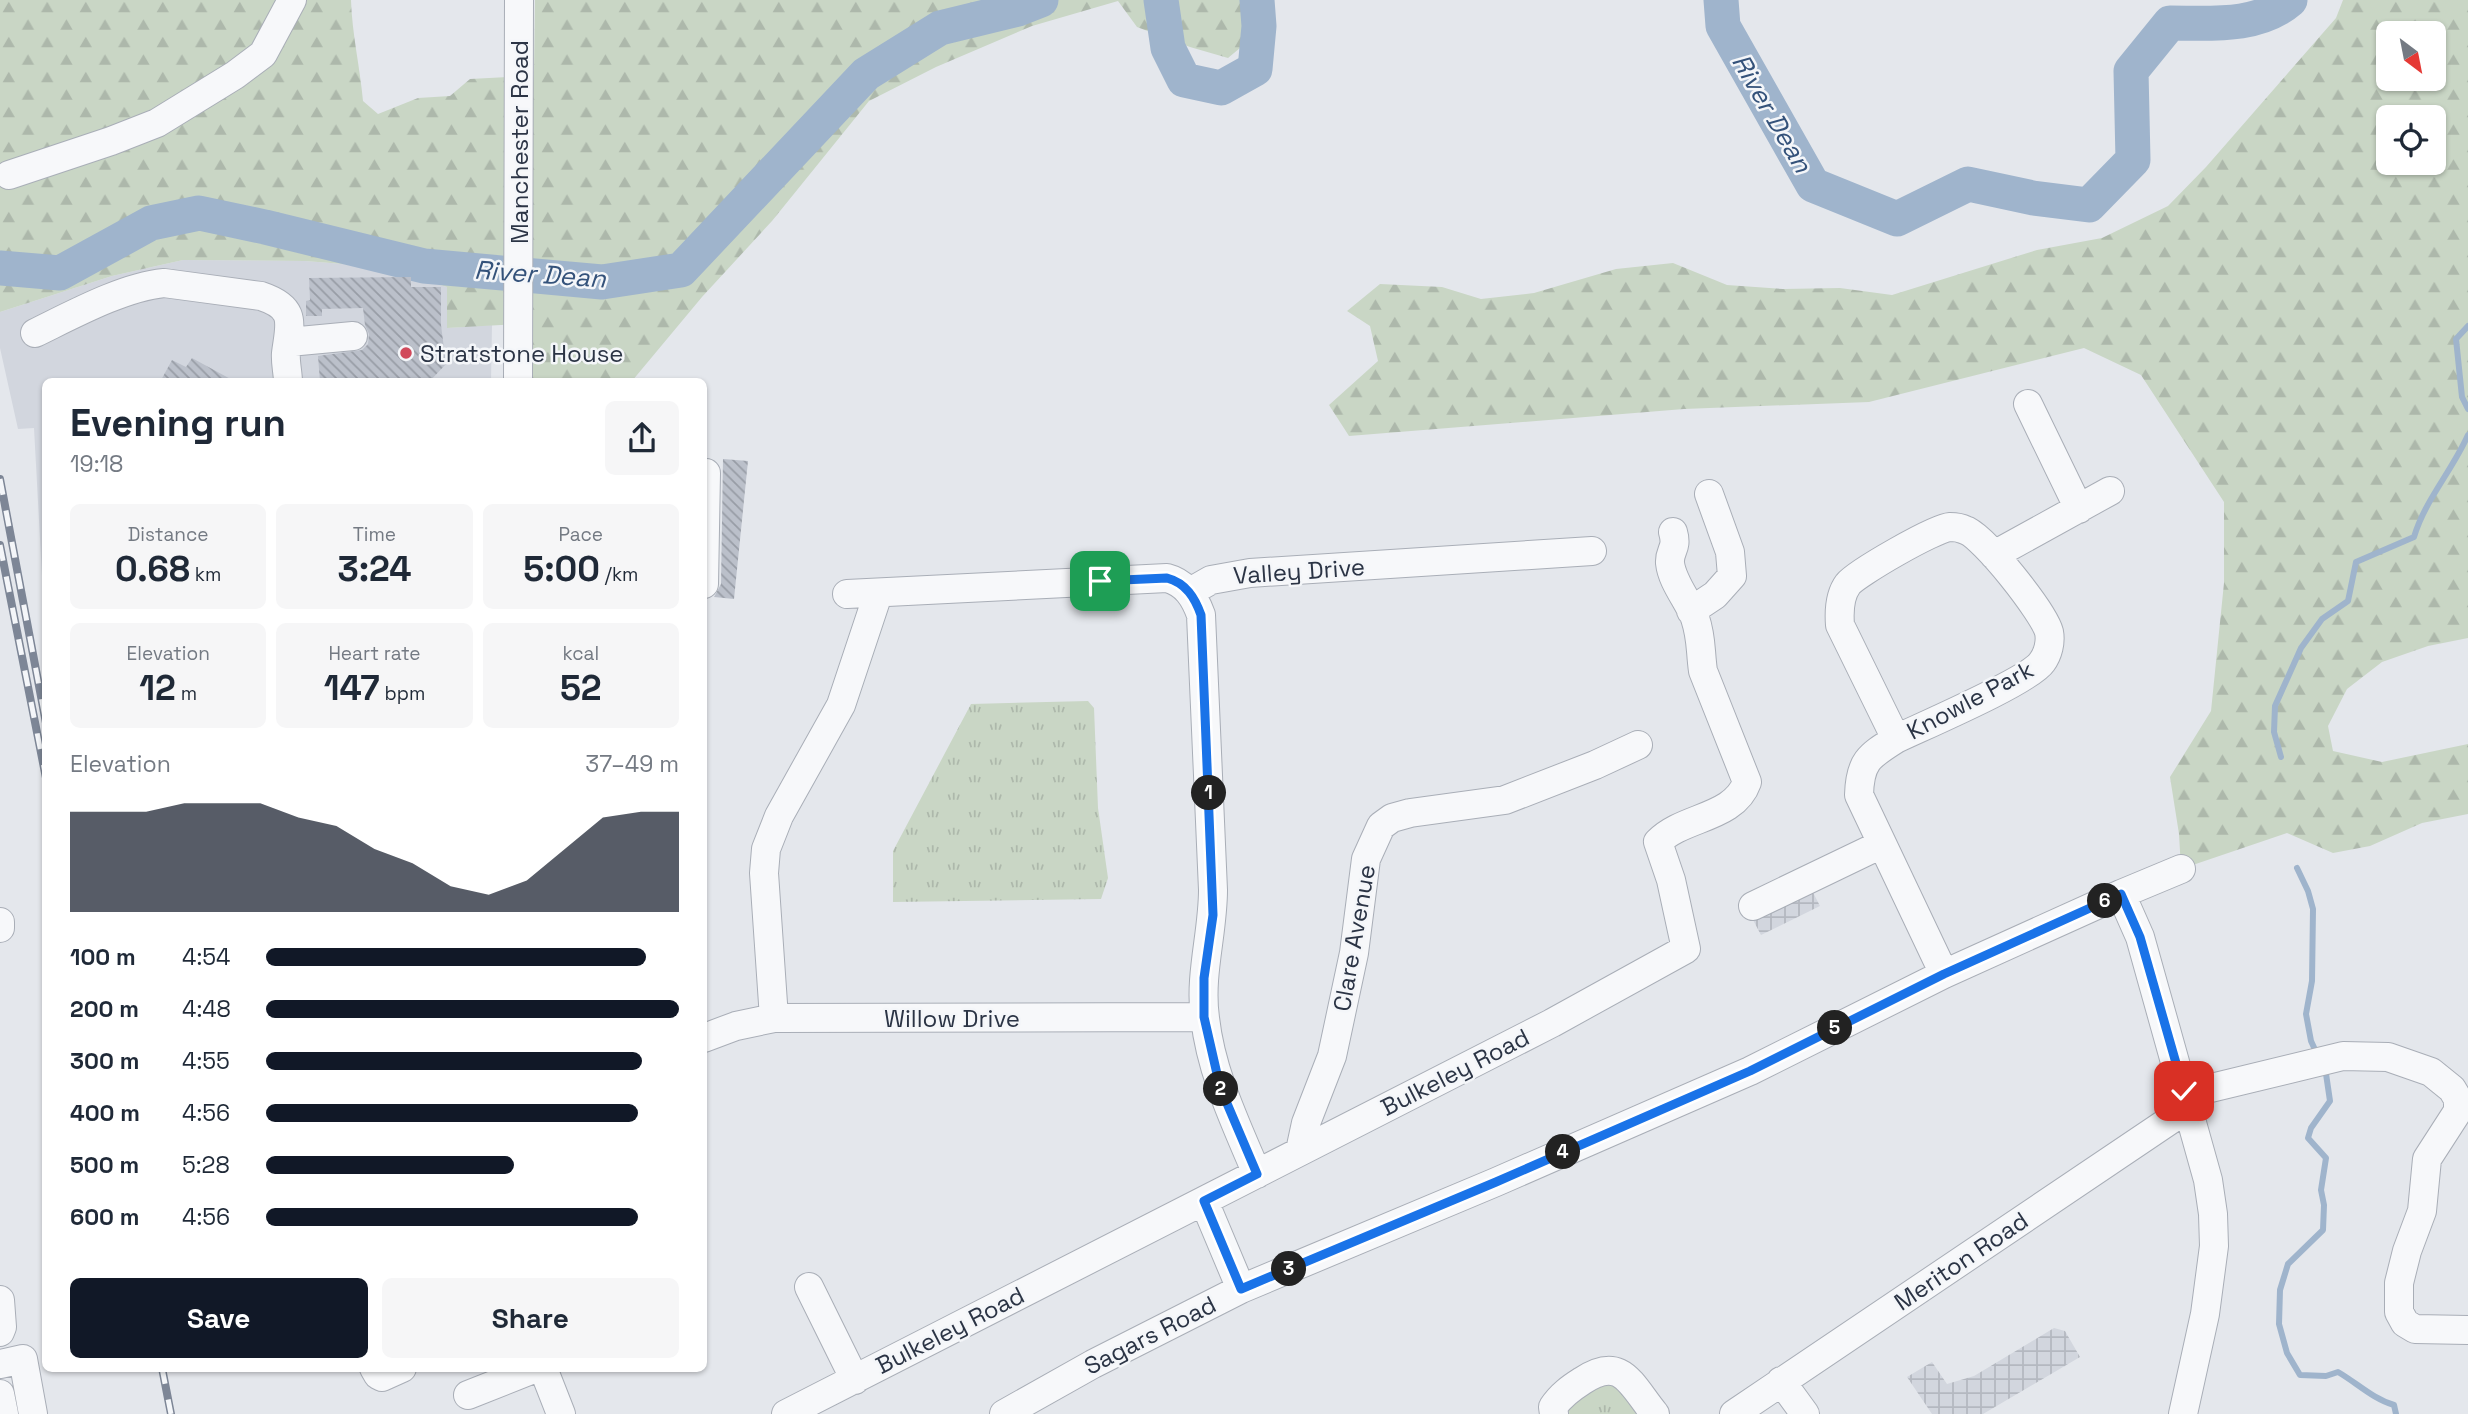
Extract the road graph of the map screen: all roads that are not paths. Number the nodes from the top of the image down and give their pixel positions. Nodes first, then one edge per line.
1 (292, 0) edge
2 (519, 0) edge
3 (9, 175) dead end
4 (35, 333) dead end
5 (353, 336) dead end
6 (289, 342) junction
7 (288, 378) edge
8 (518, 378) edge
9 (2028, 404) dead end
10 (2110, 491) dead end
11 (1709, 494) dead end
12 (2079, 509) junction
13 (1673, 532) dead end
14 (1592, 551) dead end
15 (1994, 555) junction
16 (1190, 592) junction
17 (847, 594) dead end
18 (878, 594) junction
19 (1691, 611) junction
20 (1896, 738) junction
21 (1638, 745) dead end
22 (1882, 844) junction
23 (2181, 869) dead end
24 (2121, 894) junction
25 (1753, 906) dead end
26 (1944, 974) junction
27 (1204, 1017) junction
28 (774, 1018) junction
29 (707, 1037) edge
30 (2186, 1099) junction
31 (2463, 1106) edge
32 (1300, 1151) junction
33 (1257, 1174) junction
34 (1204, 1201) junction
35 (809, 1287) dead end
36 (1241, 1289) junction
37 (0, 1300) edge
38 (2468, 1330) edge
39 (0, 1332) edge
40 (0, 1364) edge
41 (376, 1372) edge
42 (393, 1372) edge
43 (526, 1372) edge
44 (544, 1372) edge
45 (855, 1380) junction
46 (1782, 1381) junction
47 (0, 1394) edge
48 (468, 1395) dead end
49 (4, 1414) edge
50 (33, 1414) edge
51 (561, 1414) edge
52 (786, 1414) edge
53 (1004, 1414) edge
54 (1554, 1414) edge
55 (1655, 1414) edge
56 (1734, 1414) edge
57 (1805, 1414) edge
58 (2183, 1414) edge

1 - 3 street
2 - 8 street, Manchester Road
4 - 6 street
5 - 6 street
6 - 7 street
9 - 12 street
10 - 12 street
11 - 19 street
12 - 15 street
13 - 19 street, Bulkeley Road
14 - 16 street, Valley Drive
15 - 20 street, Knowle Park
15 - 20 street, Knowle Park
16 - 18 street
16 - 27 street
17 - 18 street
18 - 28 street
19 - 32 street, Bulkeley Road
20 - 22 street, Knowle Park
21 - 32 street, Clare Avenue
22 - 25 street
22 - 26 street, Knowle Park
23 - 24 street, Sagars Road
24 - 26 street, Sagars Road
24 - 30 street
26 - 36 street, Sagars Road
27 - 28 street, Willow Drive
27 - 33 street
28 - 29 street, Willow Drive
30 - 31 street
30 - 46 street, Meriton Road
30 - 58 street
31 - 38 street
32 - 33 street, Bulkeley Road
33 - 34 street, Bulkeley Road
34 - 36 street
34 - 45 street, Bulkeley Road
35 - 45 street
36 - 53 street, Sagars Road
37 - 39 street
40 - 50 street
41 - 42 street
43 - 48 street
44 - 51 street
45 - 52 street, Bulkeley Road
46 - 56 street, Meriton Road
46 - 57 street
47 - 49 street
54 - 55 street

